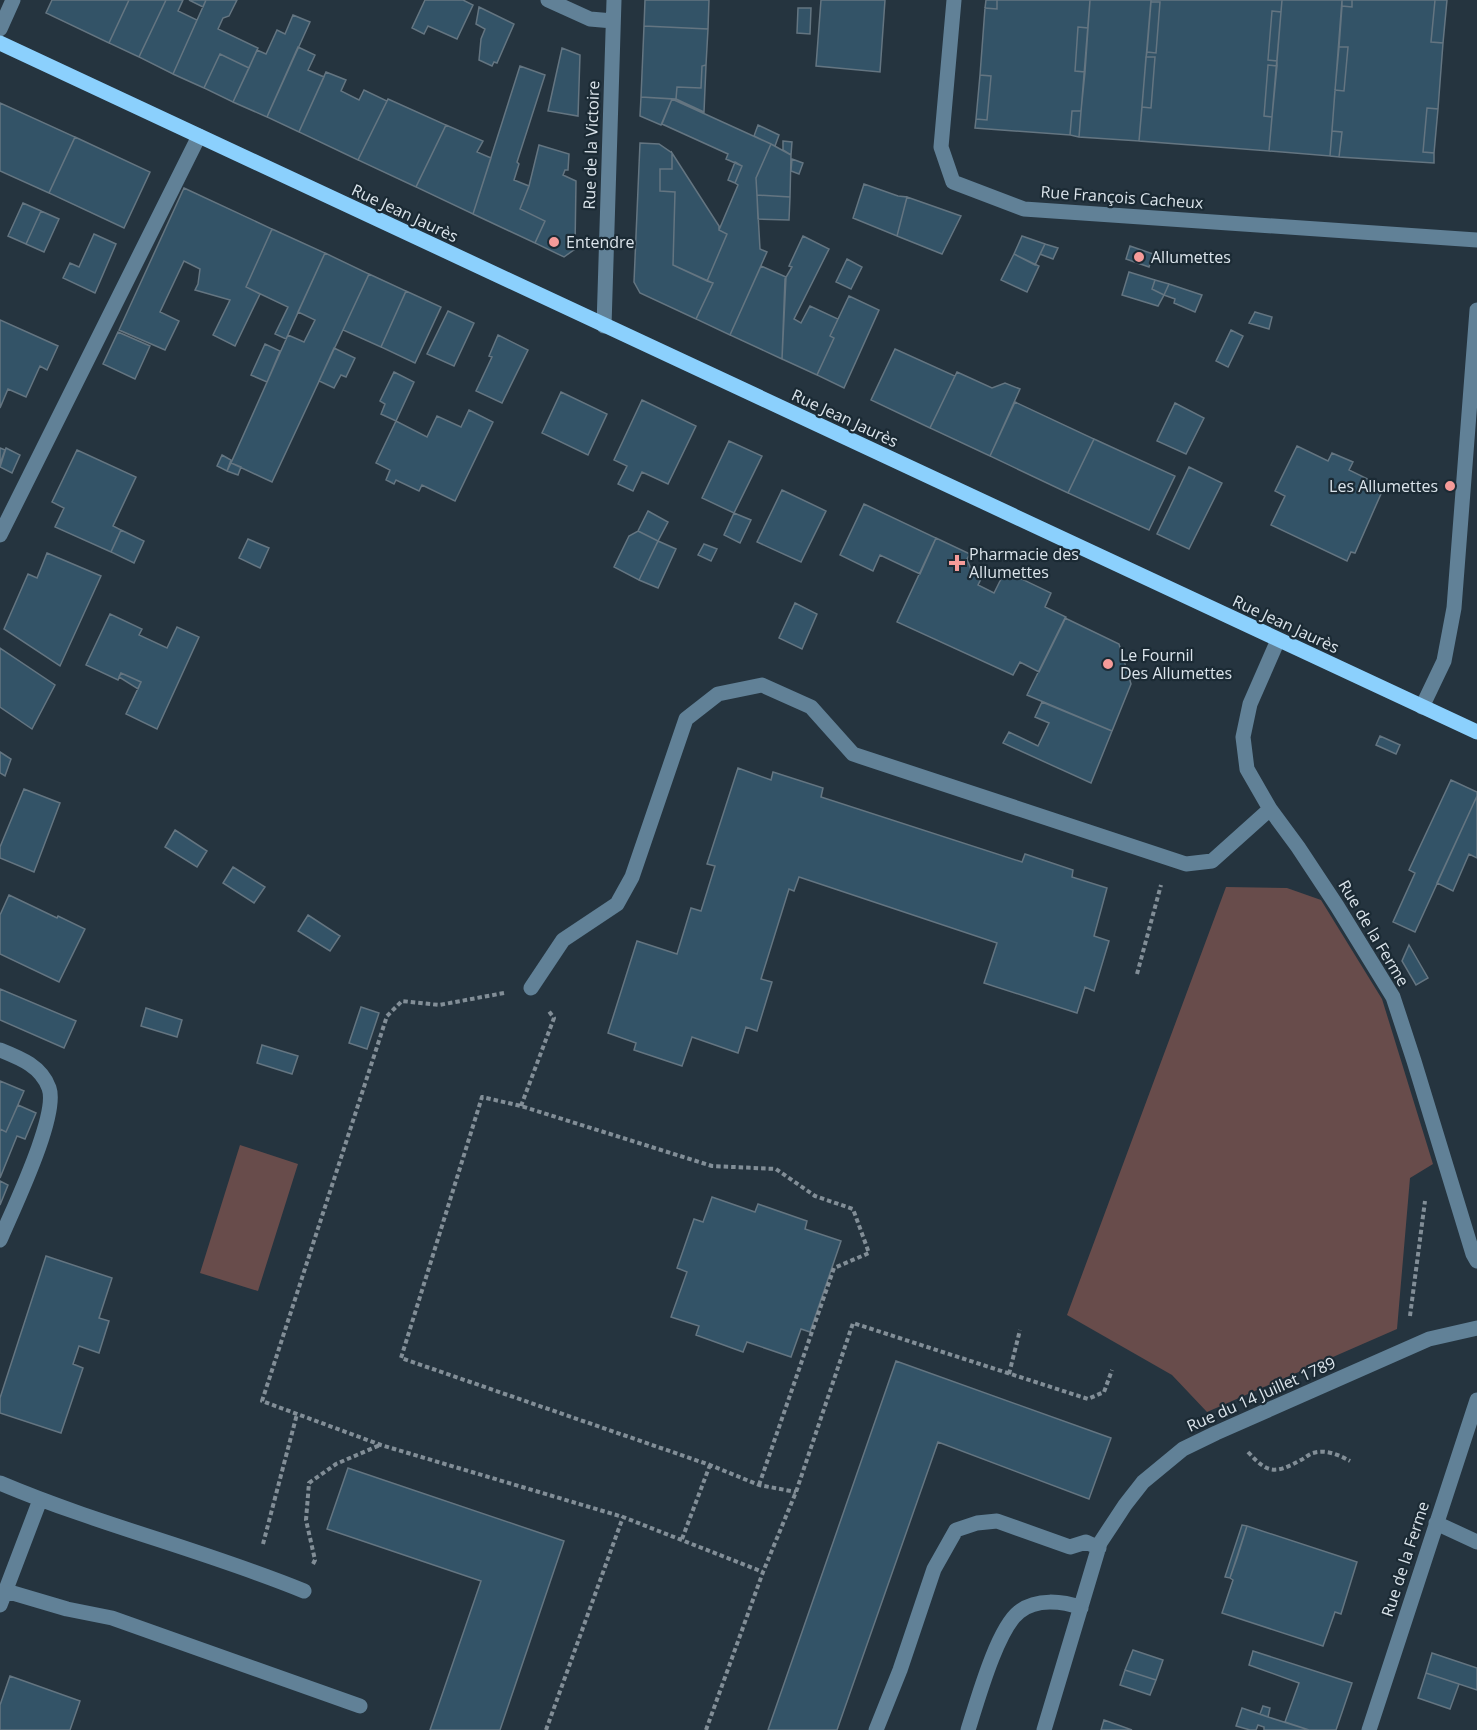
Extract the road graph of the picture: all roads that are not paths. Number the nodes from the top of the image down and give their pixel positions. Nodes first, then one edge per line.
1 (13, 0) edge
2 (548, 0) edge
3 (614, 0) edge
4 (954, 0) edge
5 (613, 21) junction
6 (0, 30) edge
7 (0, 43) edge
8 (199, 136) junction
9 (1477, 240) edge
10 (1477, 310) edge
11 (604, 326) junction
12 (0, 535) edge
13 (1278, 640) junction
14 (1422, 707) junction
15 (1477, 732) edge
16 (1270, 809) junction
17 (531, 988) road end
18 (0, 1050) edge
19 (0, 1240) edge
20 (1477, 1261) edge
21 (1477, 1328) edge
22 (1477, 1400) edge
23 (0, 1483) edge
24 (40, 1500) junction
25 (1436, 1523) junction
26 (1477, 1542) edge
27 (1099, 1548) junction
28 (304, 1591) road end
29 (3, 1598) edge
30 (1081, 1608) junction
31 (360, 1706) dead end
32 (876, 1730) edge
33 (968, 1730) edge
34 (1044, 1730) edge
35 (1369, 1730) edge

1 - 6 street
2 - 5 street
3 - 5 street, Rue de la Victoire
4 - 9 street, Rue François Cacheux
5 - 11 street, Rue de la Victoire
7 - 8 main road, Rue Jean Jaurès
8 - 11 main road, Rue Jean Jaurès
8 - 12 street
10 - 14 street
11 - 13 main road, Rue Jean Jaurès
13 - 14 main road, Rue Jean Jaurès
13 - 16 street, Rue de la Ferme
14 - 15 main road, Rue Jean Jaurès
16 - 17 street
16 - 20 street, Rue de la Ferme
18 - 19 street
21 - 27 street, Rue du 14 Juillet 1789
22 - 25 street, Rue de la Ferme
23 - 24 street
24 - 28 street
24 - 29 street
25 - 26 street
25 - 35 street, Rue de la Ferme
27 - 30 street, Rue du 14 Juillet 1789
27 - 32 street
29 - 31 street
30 - 33 street
30 - 34 street, Rue du 14 Juillet 1789

